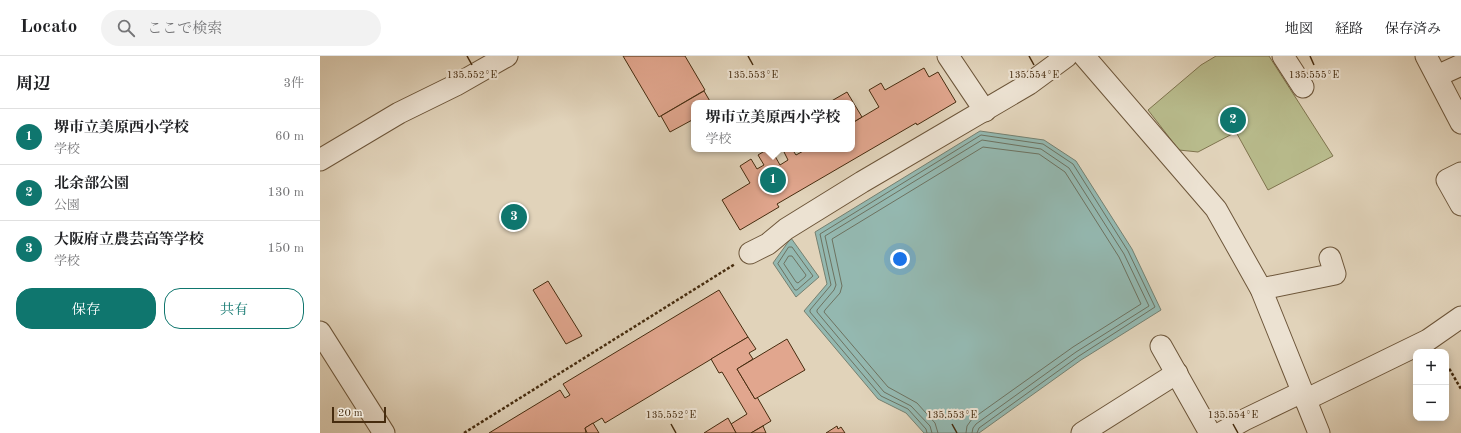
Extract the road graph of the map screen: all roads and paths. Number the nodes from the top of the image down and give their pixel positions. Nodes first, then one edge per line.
1 (507, 56) edge
2 (948, 56) edge
3 (1067, 56) edge
4 (1084, 56) edge
5 (1283, 56) edge
6 (1426, 56) edge
7 (1461, 65) edge
8 (1436, 76) junction
9 (1302, 87) dead end
10 (985, 111) junction
11 (1461, 123) edge
12 (320, 160) edge
13 (1461, 173) edge
14 (1461, 205) edge
15 (750, 253) joint
16 (1330, 258) dead end
17 (1261, 289) junction
18 (1461, 317) edge
19 (320, 332) edge
20 (1161, 346) dead end
21 (1449, 369) edge
22 (1177, 373) junction
23 (1461, 389) edge
24 (1304, 396) junction
25 (384, 433) edge
26 (464, 433) edge
27 (1082, 433) edge
28 (1210, 433) edge
29 (1221, 433) edge
30 (1319, 433) edge

1 - 12 street
2 - 10 street
3 - 10 street
4 - 17 street
5 - 9 street
6 - 8 street
7 - 8 street
8 - 11 street
10 - 15 street
13 - 14 street
15 - 26 path
16 - 17 street
17 - 24 street
18 - 24 street
19 - 25 street
20 - 22 street
21 - 23 path
22 - 27 street
22 - 28 street
24 - 29 street
24 - 30 street

